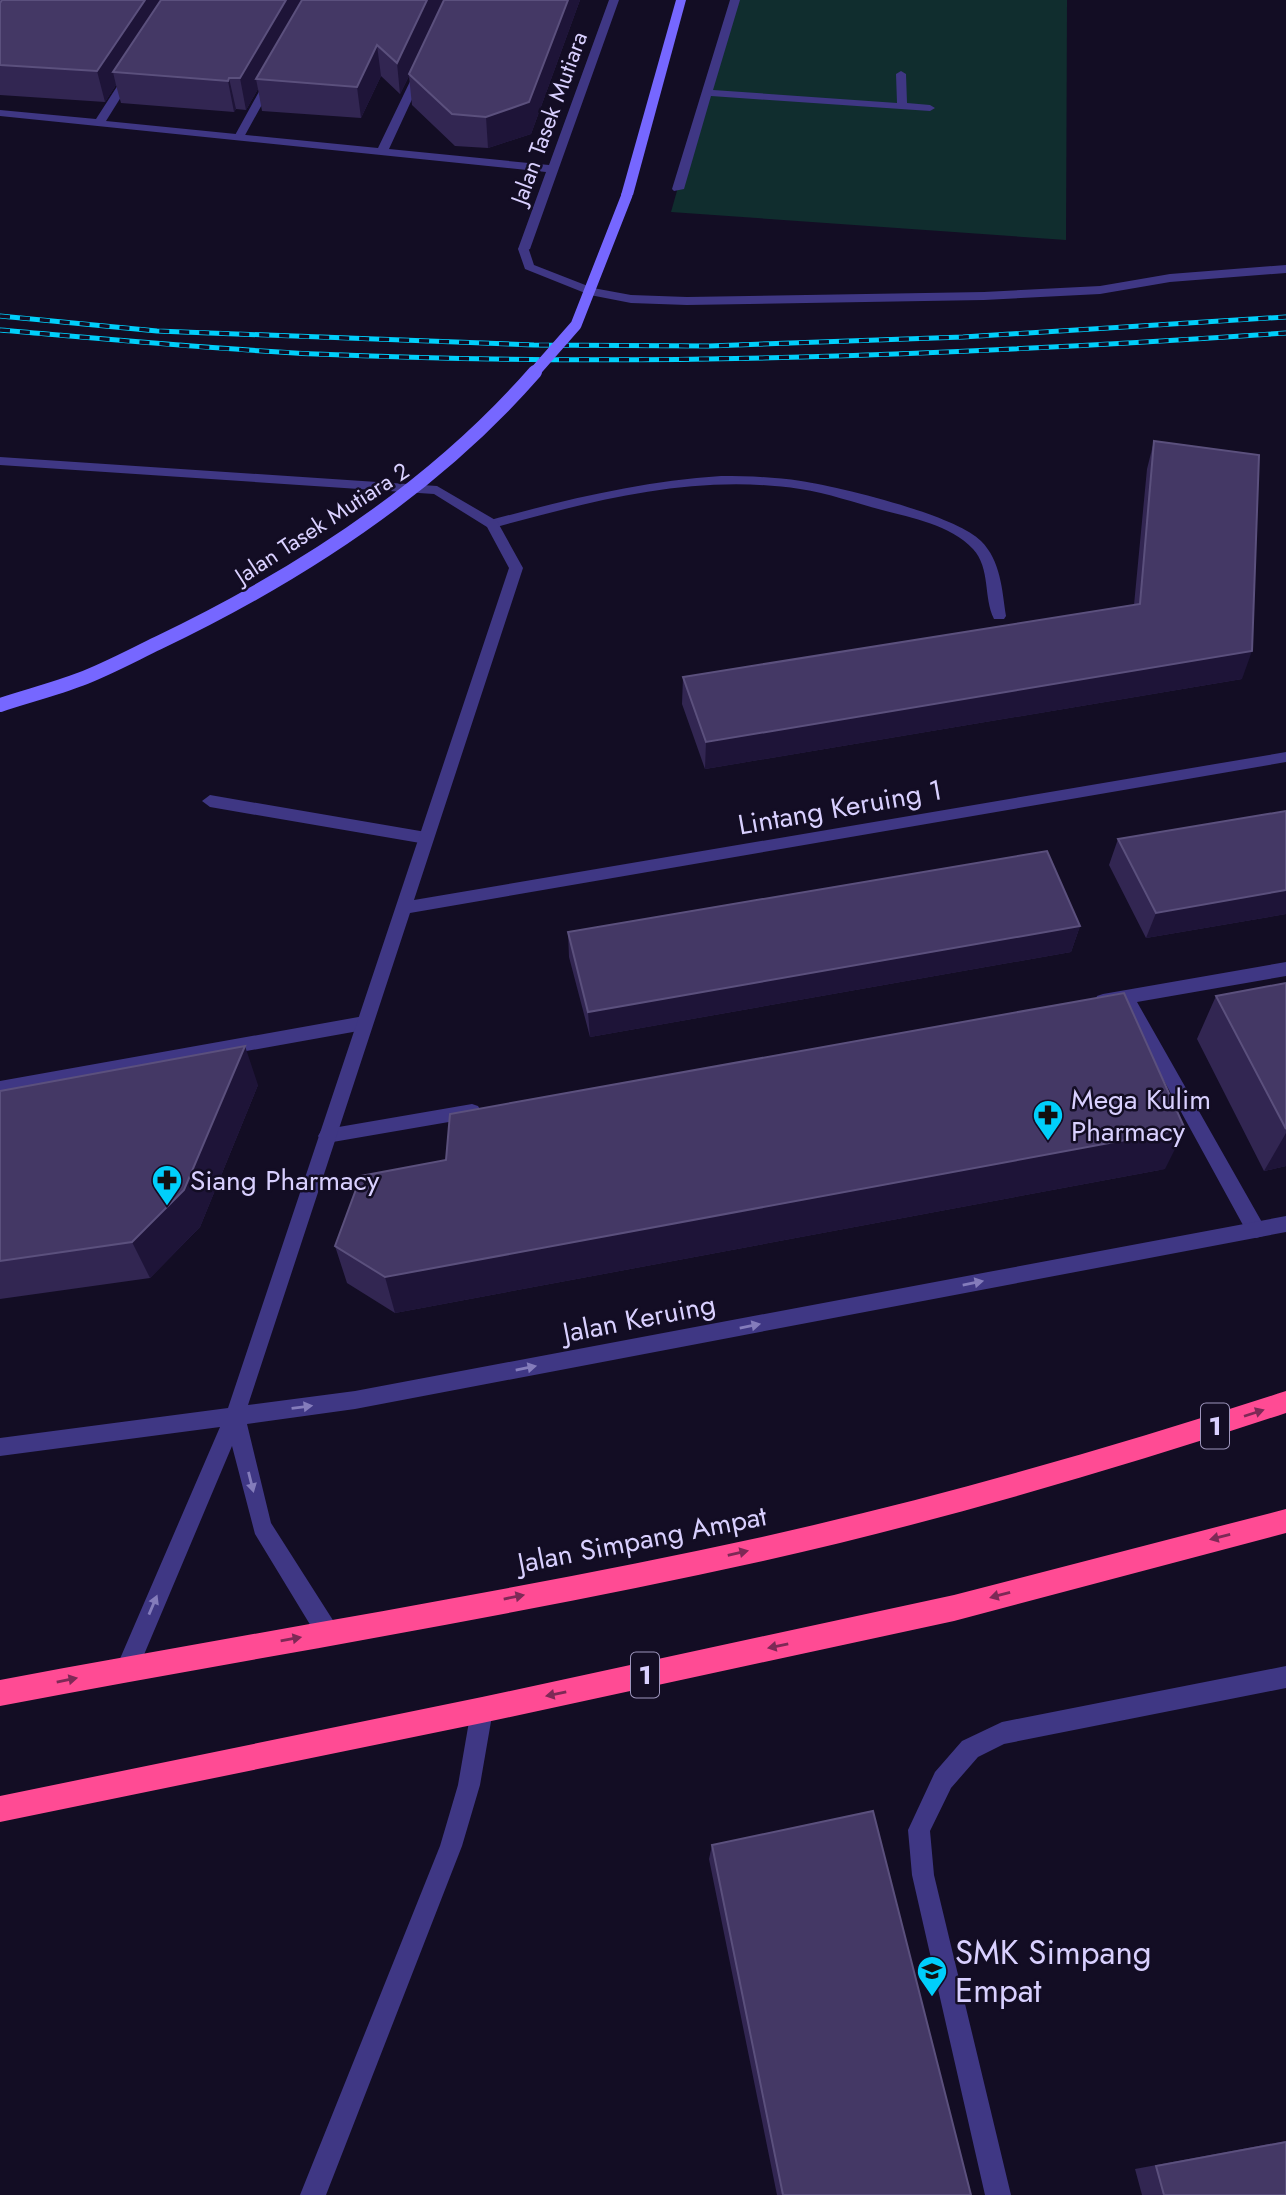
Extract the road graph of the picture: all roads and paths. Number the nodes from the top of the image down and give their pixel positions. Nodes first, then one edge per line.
1 (614, 0) edge
2 (681, 0) edge
3 (735, 0) edge
4 (424, 63) edge
5 (136, 67) edge
6 (277, 68) edge
7 (901, 74) dead end
8 (707, 93) junction
9 (902, 106) junction
10 (930, 107) dead end
11 (0, 113) edge
12 (99, 122) junction
13 (239, 137) junction
14 (382, 152) junction
15 (553, 169) junction
16 (678, 189) dead end
17 (1286, 269) edge
18 (0, 461) edge
19 (492, 524) junction
20 (999, 616) dead end
21 (0, 705) edge
22 (1286, 757) edge
23 (210, 801) dead end
24 (426, 838) junction
25 (402, 908) junction
26 (1286, 969) edge
27 (1126, 997) junction
28 (1085, 1004) edge
29 (364, 1023) junction
30 (0, 1087) edge
31 (492, 1107) edge
32 (327, 1136) junction
33 (1286, 1224) edge
34 (1256, 1230) junction
35 (1286, 1402) edge
36 (234, 1416) junction
37 (0, 1447) edge
38 (1286, 1521) edge
39 (328, 1633) junction
40 (127, 1668) junction
41 (1286, 1677) edge
42 (0, 1693) edge
43 (482, 1710) junction
44 (0, 1809) edge
45 (313, 2195) edge
46 (998, 2195) edge

1 - 15 street, Jalan Tasek Mutiara
2 - 21 street, Jalan Tasek Mutiara 2, bridge
3 - 8 street
4 - 14 street
5 - 12 street
6 - 13 street
7 - 9 street
8 - 9 street
8 - 16 street
9 - 10 street
11 - 12 street
12 - 13 street
13 - 14 street
14 - 15 street
15 - 17 street, Jalan Tasek Mutiara
18 - 19 street
19 - 20 street
19 - 24 street
22 - 25 street, Lintang Keruing 1
23 - 24 street
24 - 25 street
25 - 29 street
26 - 27 street
27 - 28 street
27 - 34 street
29 - 30 street
29 - 32 street
31 - 32 street
32 - 36 street
33 - 34 street, Jalan Keruing
36 -> 34 street, Jalan Keruing
39 -> 35 highway, Jalan Simpang Ampat / 1
36 - 37 street, Jalan Keruing
36 -> 39 street
40 -> 36 street
38 -> 43 highway, 1
40 -> 39 highway, Jalan Simpang Ampat / 1
42 -> 40 highway, Jalan Simpang Ampat / 1
41 - 46 street
43 - 44 highway, 1
43 - 45 street

